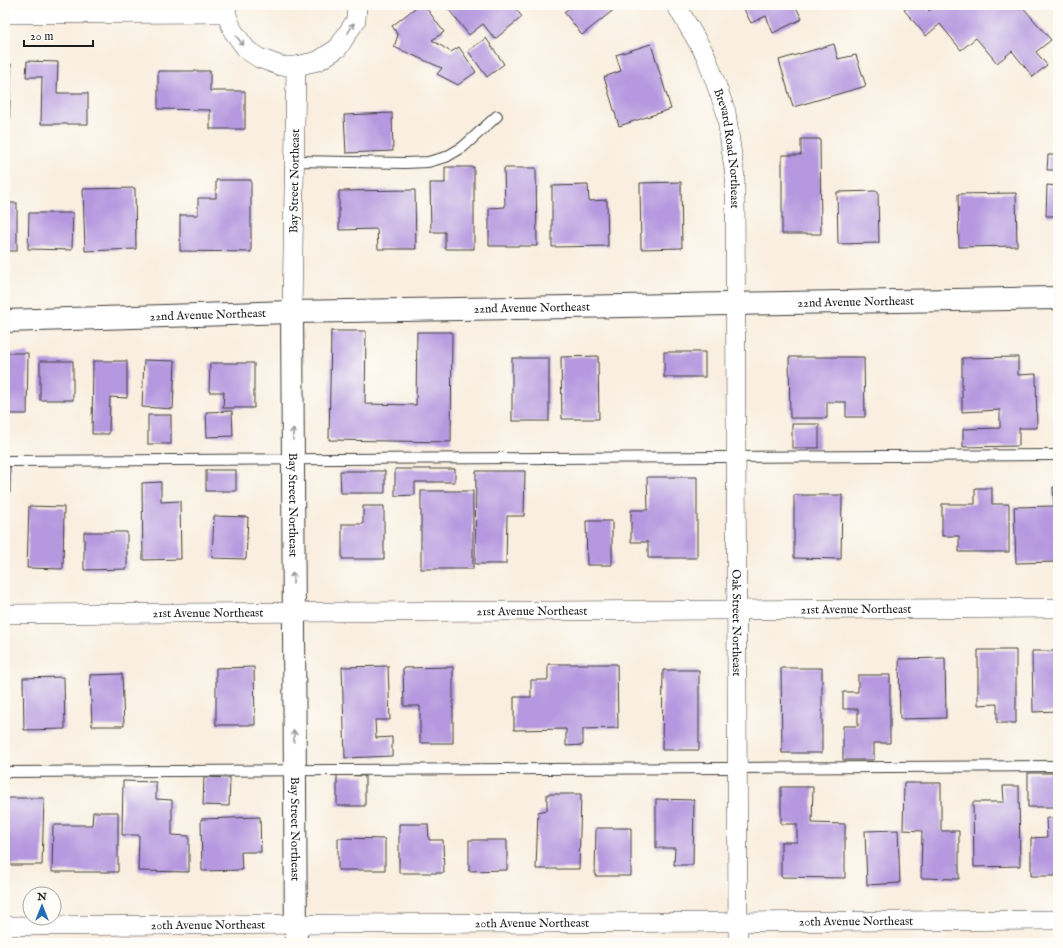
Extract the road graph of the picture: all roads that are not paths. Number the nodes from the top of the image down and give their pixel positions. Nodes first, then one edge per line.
1 (357, 5) edge
2 (676, 5) edge
3 (226, 9) edge
4 (5, 14) edge
5 (296, 66) junction
6 (497, 116) dead end
7 (295, 161) junction
8 (1058, 298) edge
9 (735, 303) junction
10 (292, 312) junction
11 (5, 321) edge
12 (1058, 455) edge
13 (736, 457) junction
14 (293, 459) junction
15 (5, 461) edge
16 (1058, 608) edge
17 (737, 610) junction
18 (294, 613) junction
19 (5, 614) edge
20 (1058, 766) edge
21 (737, 768) junction
22 (295, 771) junction
23 (5, 772) edge
24 (1058, 920) edge
25 (738, 922) junction
26 (5, 926) edge
27 (296, 934) edge
28 (738, 943) edge

5 -> 1 street
2 - 9 street, Brevard Road Northeast
3 - 4 street
3 -> 5 street
5 - 7 street, Bay Street Northeast
6 - 7 lane
7 - 10 street, Bay Street Northeast
8 - 9 street, 22nd Avenue Northeast
9 - 10 street, 22nd Avenue Northeast
9 - 13 street, Oak Street Northeast
10 - 11 street, 22nd Avenue Northeast
14 -> 10 street, Bay Street Northeast
12 - 13 lane
13 - 14 lane
13 - 17 street, Oak Street Northeast
14 - 15 lane
18 -> 14 street, Bay Street Northeast
16 - 17 street, 21st Avenue Northeast
17 - 18 street, 21st Avenue Northeast
17 - 21 street, Oak Street Northeast
18 - 19 street, 21st Avenue Northeast
22 -> 18 street, Bay Street Northeast
20 - 21 lane
21 - 22 lane
21 - 25 street, Oak Street Northeast
22 - 23 lane
22 - 27 street, Bay Street Northeast
24 - 25 street, 20th Avenue Northeast
25 - 27 street, 20th Avenue Northeast
25 - 28 street, Oak Street Northeast
26 - 27 street, 20th Avenue Northeast

